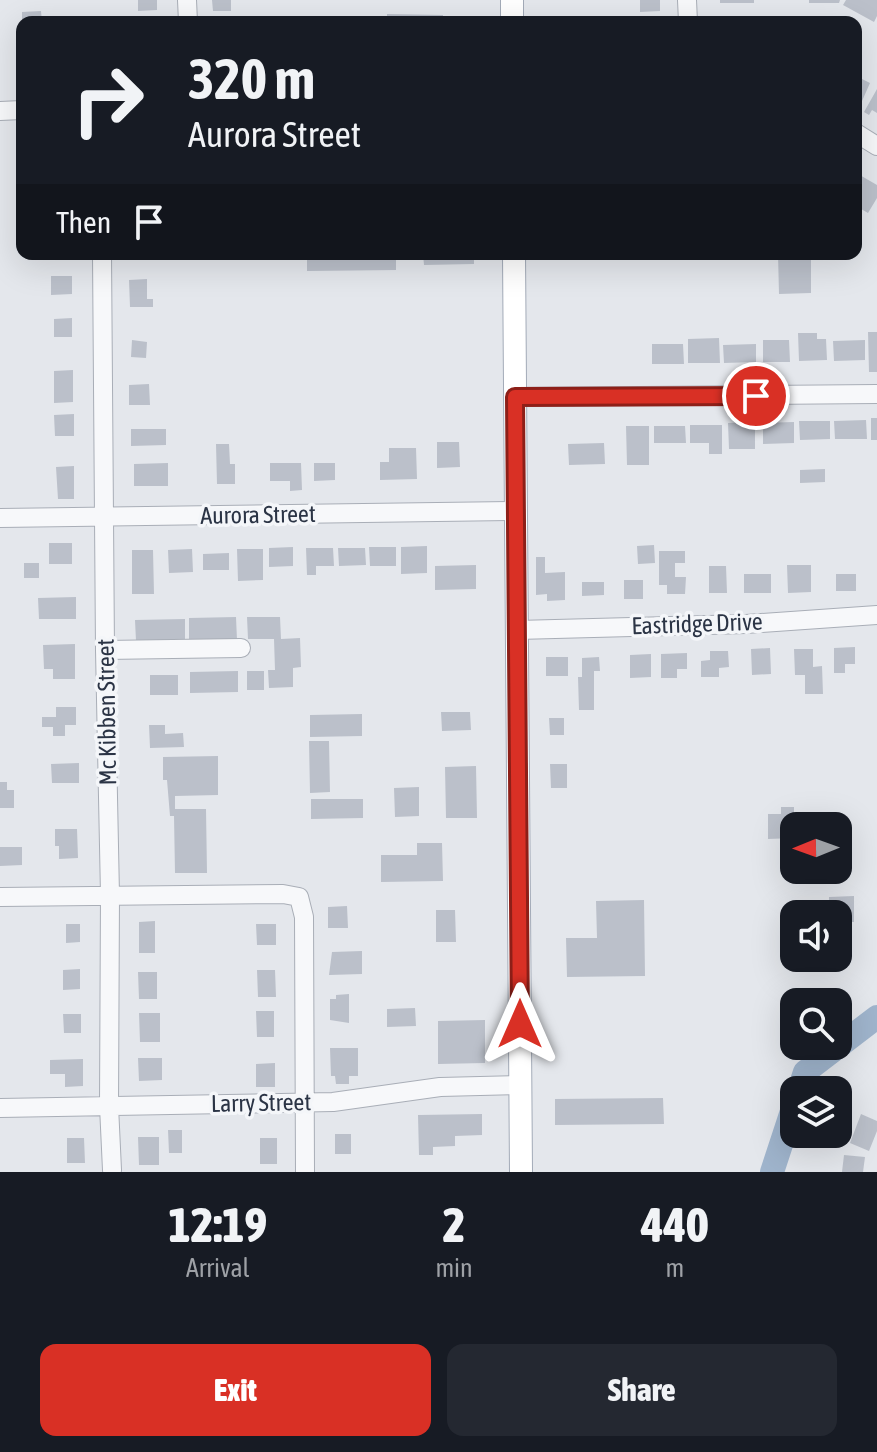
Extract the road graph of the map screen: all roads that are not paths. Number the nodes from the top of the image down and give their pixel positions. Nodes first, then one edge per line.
1 (102, 260) edge
2 (514, 260) edge
3 (877, 394) edge
4 (515, 397) junction
5 (516, 511) junction
6 (0, 518) edge
7 (104, 518) junction
8 (877, 615) edge
9 (517, 630) junction
10 (241, 648) dead end
11 (105, 650) junction
12 (110, 895) junction
13 (0, 897) edge
14 (520, 1085) junction
15 (305, 1103) junction
16 (109, 1106) junction
17 (0, 1108) edge
18 (112, 1170) edge
19 (305, 1172) edge
20 (521, 1172) edge

1 - 7 street, Mc Kibben Street
2 - 4 main road
3 - 4 street
4 - 5 main road
5 - 7 street, Aurora Street
5 - 9 main road
6 - 7 street, Aurora Street
7 - 11 street, Mc Kibben Street
8 - 9 street, Eastridge Drive
9 - 14 main road
10 - 11 street
11 - 12 street, Mc Kibben Street
12 - 13 street
12 - 15 street
12 - 16 street, Mc Kibben Street
14 - 15 street, Larry Street
14 - 20 main road
15 - 16 street, Larry Street
15 - 19 street
16 - 17 street, Larry Street
16 - 18 street, Mc Kibben Street

